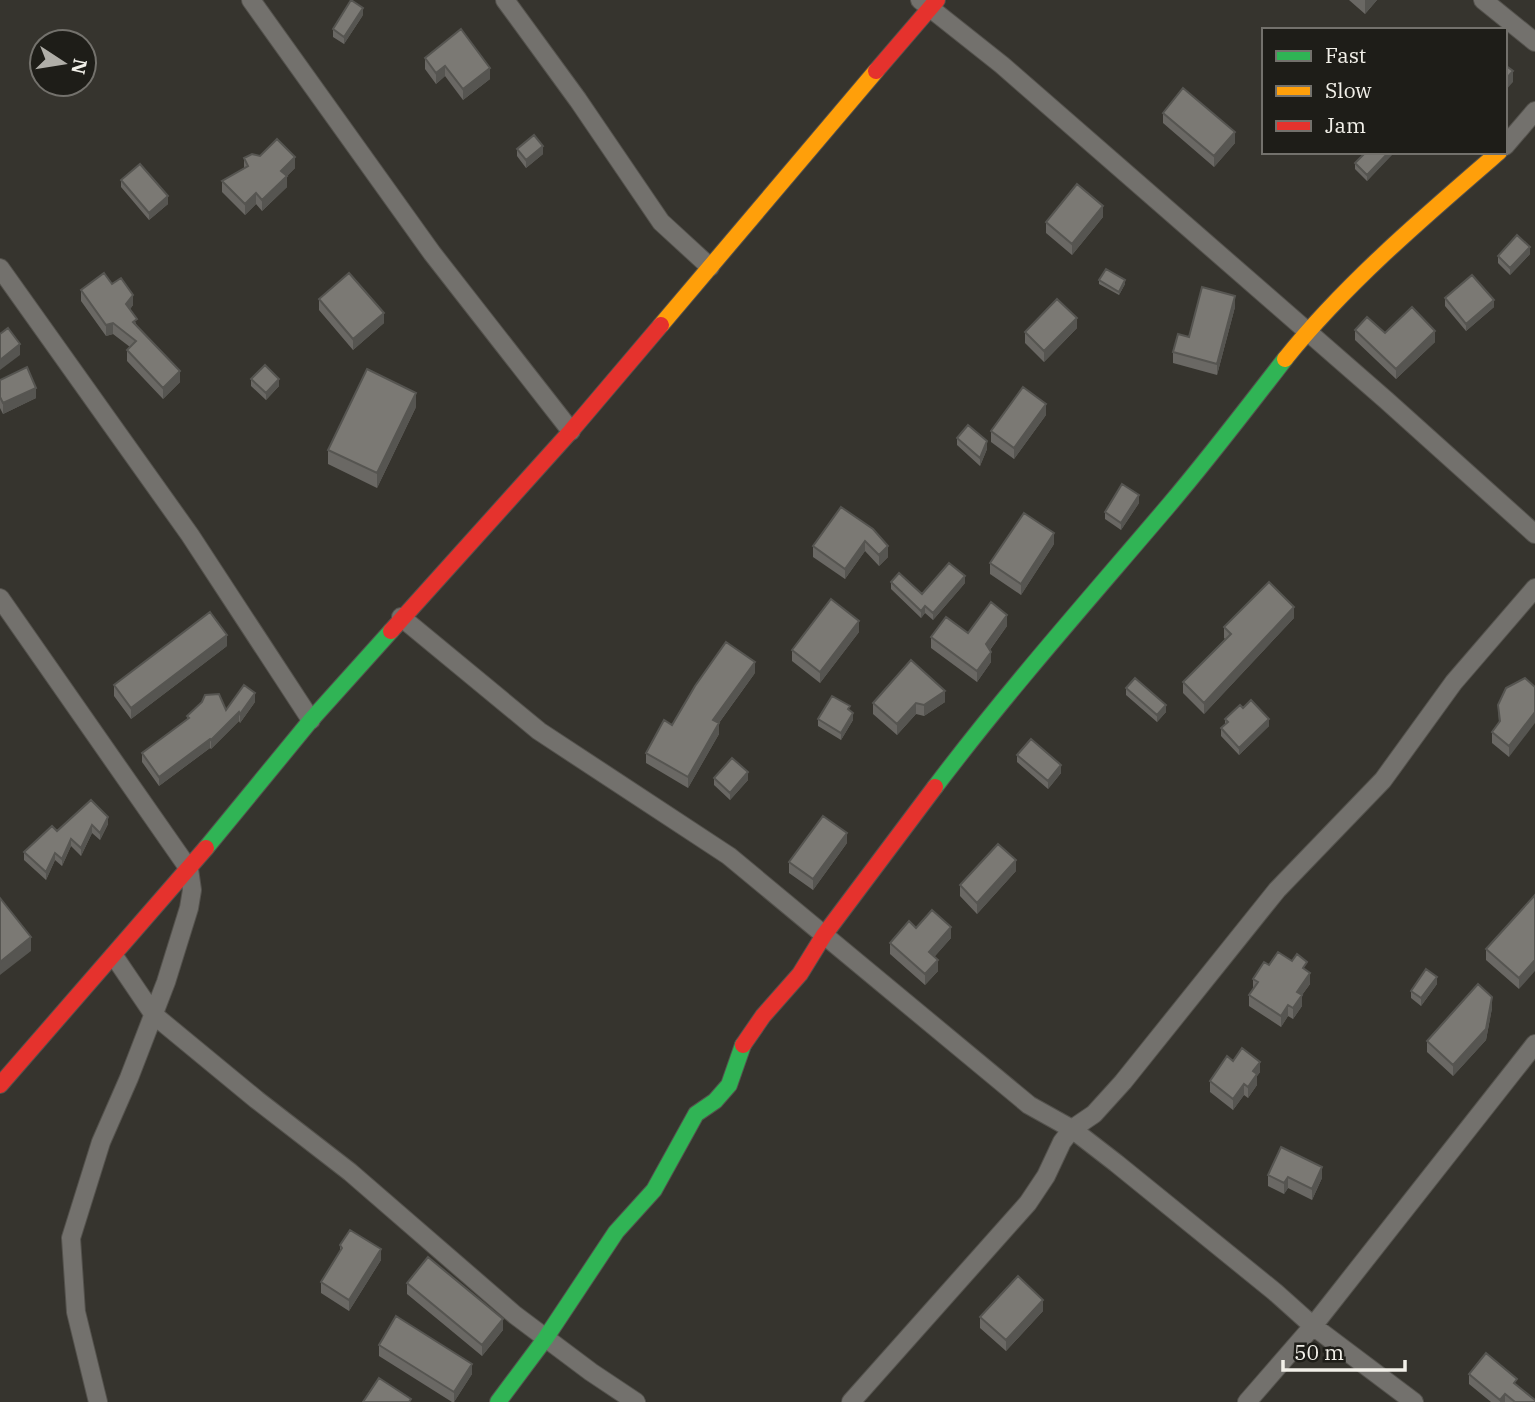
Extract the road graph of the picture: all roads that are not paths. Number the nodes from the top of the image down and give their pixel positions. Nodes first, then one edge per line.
1 (251, 0) edge
2 (505, 0) edge
3 (1483, 0) edge
4 (929, 3) edge
5 (1535, 42) edge
6 (1535, 111) edge
7 (1507, 144) edge
8 (1497, 154) edge
9 (709, 267) junction
10 (0, 268) edge
11 (1307, 332) junction
12 (571, 431) junction
13 (1535, 534) edge
14 (1535, 588) edge
15 (0, 598) edge
16 (401, 617) junction
17 (311, 720) junction
18 (189, 869) junction
19 (824, 935) junction
20 (114, 956) junction
21 (154, 1014) junction
22 (1535, 1044) edge
23 (0, 1084) edge
24 (1072, 1129) junction
25 (1313, 1326) junction
26 (545, 1339) junction
27 (98, 1402) edge
28 (498, 1402) edge
29 (636, 1402) edge
30 (851, 1402) edge
31 (1247, 1402) edge
32 (1414, 1402) edge

1 - 12 street
2 - 9 street
3 - 5 street
4 - 9 street
4 - 11 street
6 - 7 street
8 - 11 street
9 - 12 street
10 - 17 street
11 - 13 street
11 - 19 street
12 - 16 street
14 - 24 street
15 - 18 street
16 - 17 street
16 - 19 street
17 - 18 street
18 - 20 street
18 - 21 street
19 - 24 street
19 - 26 street
20 - 21 street
20 - 23 street
21 - 26 street
21 - 27 street
22 - 25 street
24 - 25 street
24 - 30 street
25 - 31 street
25 - 32 street
26 - 28 street
26 - 29 street

